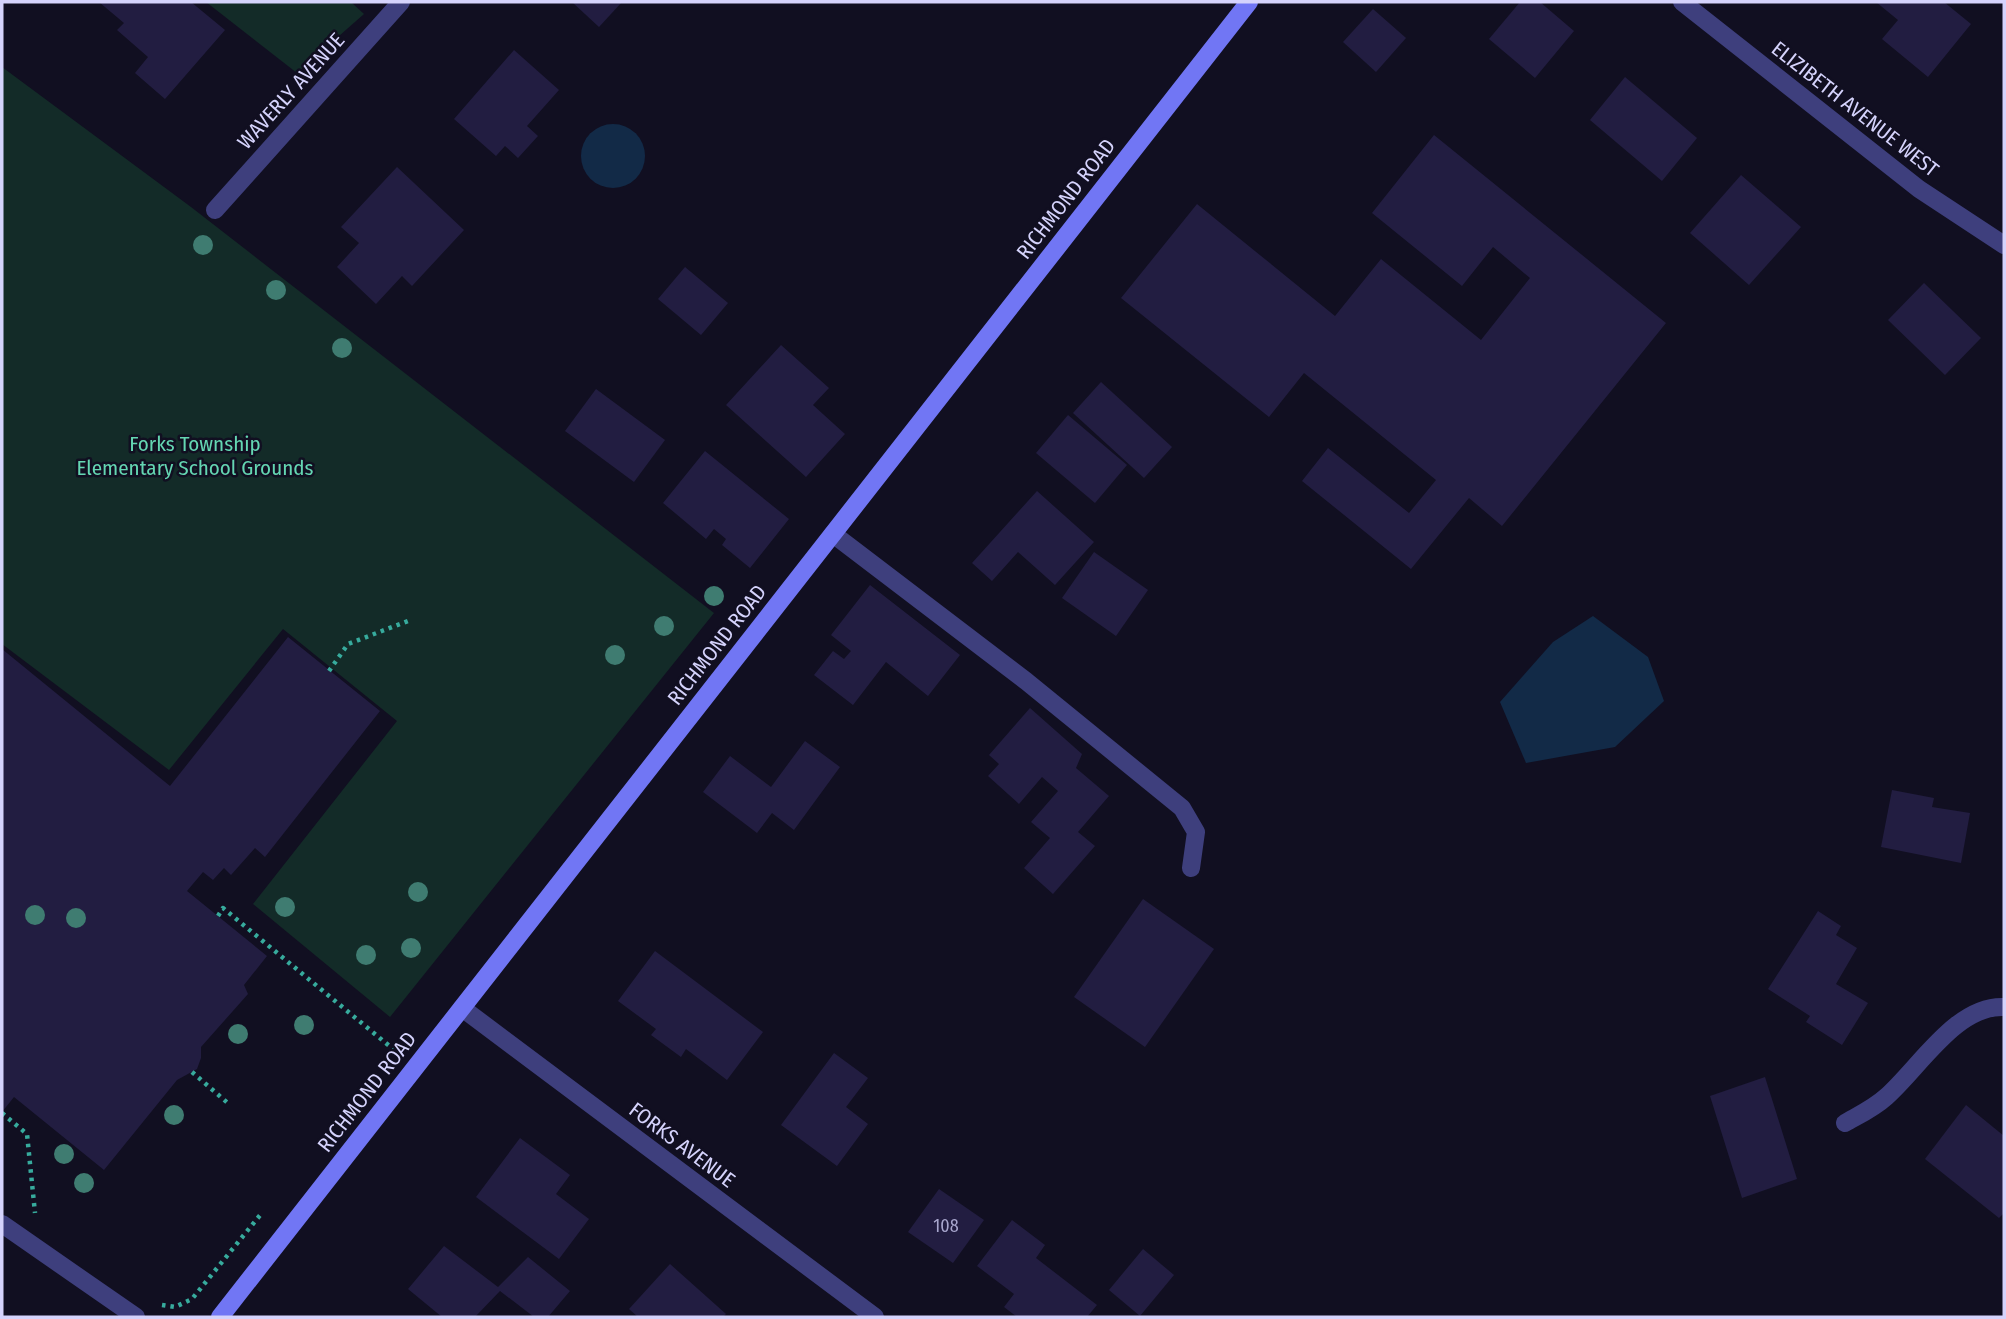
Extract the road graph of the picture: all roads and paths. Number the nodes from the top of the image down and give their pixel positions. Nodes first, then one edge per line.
1 (401, 2) edge
2 (1249, 2) edge
3 (1682, 2) edge
4 (215, 210) dead end
5 (2004, 245) edge
6 (832, 534) junction
7 (408, 621) dead end
8 (329, 671) dead end
9 (1191, 868) dead end
10 (218, 916) dead end
11 (2004, 1007) edge
12 (462, 1008) junction
13 (385, 1060) dead end
14 (192, 1072) dead end
15 (230, 1105) dead end
16 (2, 1113) edge
17 (1844, 1123) dead end
18 (267, 1206) dead end
19 (35, 1215) dead end
20 (2, 1224) edge
21 (149, 1303) dead end
22 (136, 1317) edge
23 (220, 1317) edge
24 (875, 1317) edge

1 - 4 street, WAVERLY AVENUE
2 - 6 street, RICHMOND ROAD
3 - 5 street, ELIZIBETH AVENUE WEST
6 - 9 street
6 - 12 street, RICHMOND ROAD
7 - 8 path
10 - 13 path
11 - 17 street
12 - 23 street, RICHMOND ROAD
12 - 24 street, FORKS AVENUE
14 - 15 path
16 - 19 path
18 - 21 path
20 - 22 street

